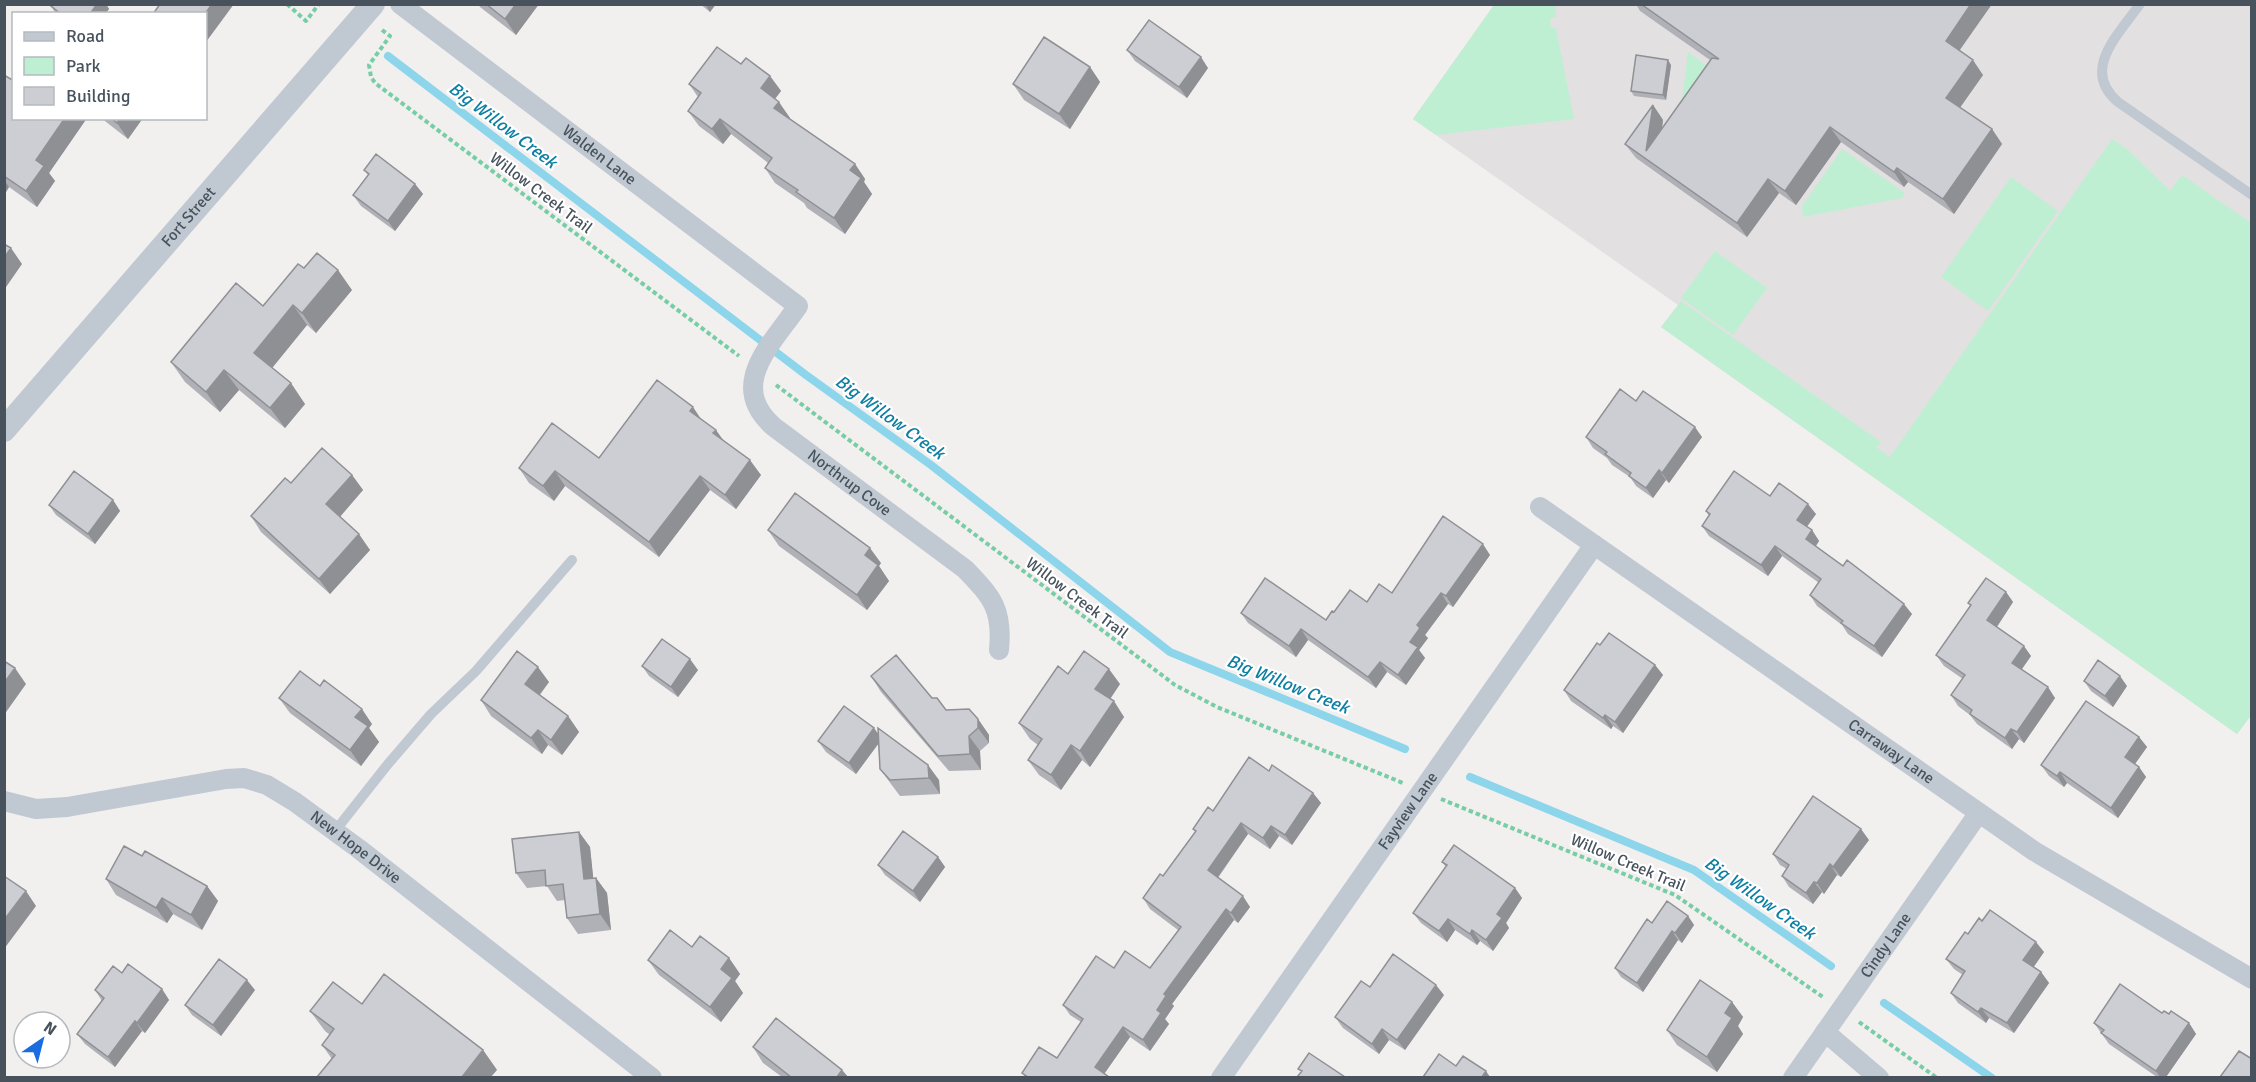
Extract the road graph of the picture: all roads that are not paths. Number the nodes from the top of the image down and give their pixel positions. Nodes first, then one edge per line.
1 (374, 4) edge
2 (400, 4) edge
3 (2140, 4) edge
4 (2252, 195) edge
5 (793, 313) joint
6 (4, 430) edge
7 (1540, 507) dead end
8 (1594, 545) junction
9 (572, 560) dead end
10 (999, 650) dead end
11 (4, 801) edge
12 (1978, 813) junction
13 (335, 831) junction
14 (2252, 979) edge
15 (1825, 1032) junction
16 (652, 1077) edge
17 (1221, 1077) edge
18 (1793, 1077) edge
19 (1879, 1077) edge

1 - 6 street, Fort Street
2 - 5 street, Walden Lane
3 - 4 lane
5 - 10 street, Northrup Cove
7 - 8 street, Carraway Lane
8 - 12 street, Carraway Lane
8 - 17 street, Fayview Lane
9 - 13 lane
11 - 13 street, New Hope Drive
12 - 14 street, Carraway Lane
12 - 15 street, Cindy Lane
13 - 16 street, New Hope Drive
15 - 18 street, Cindy Lane
15 - 19 street

